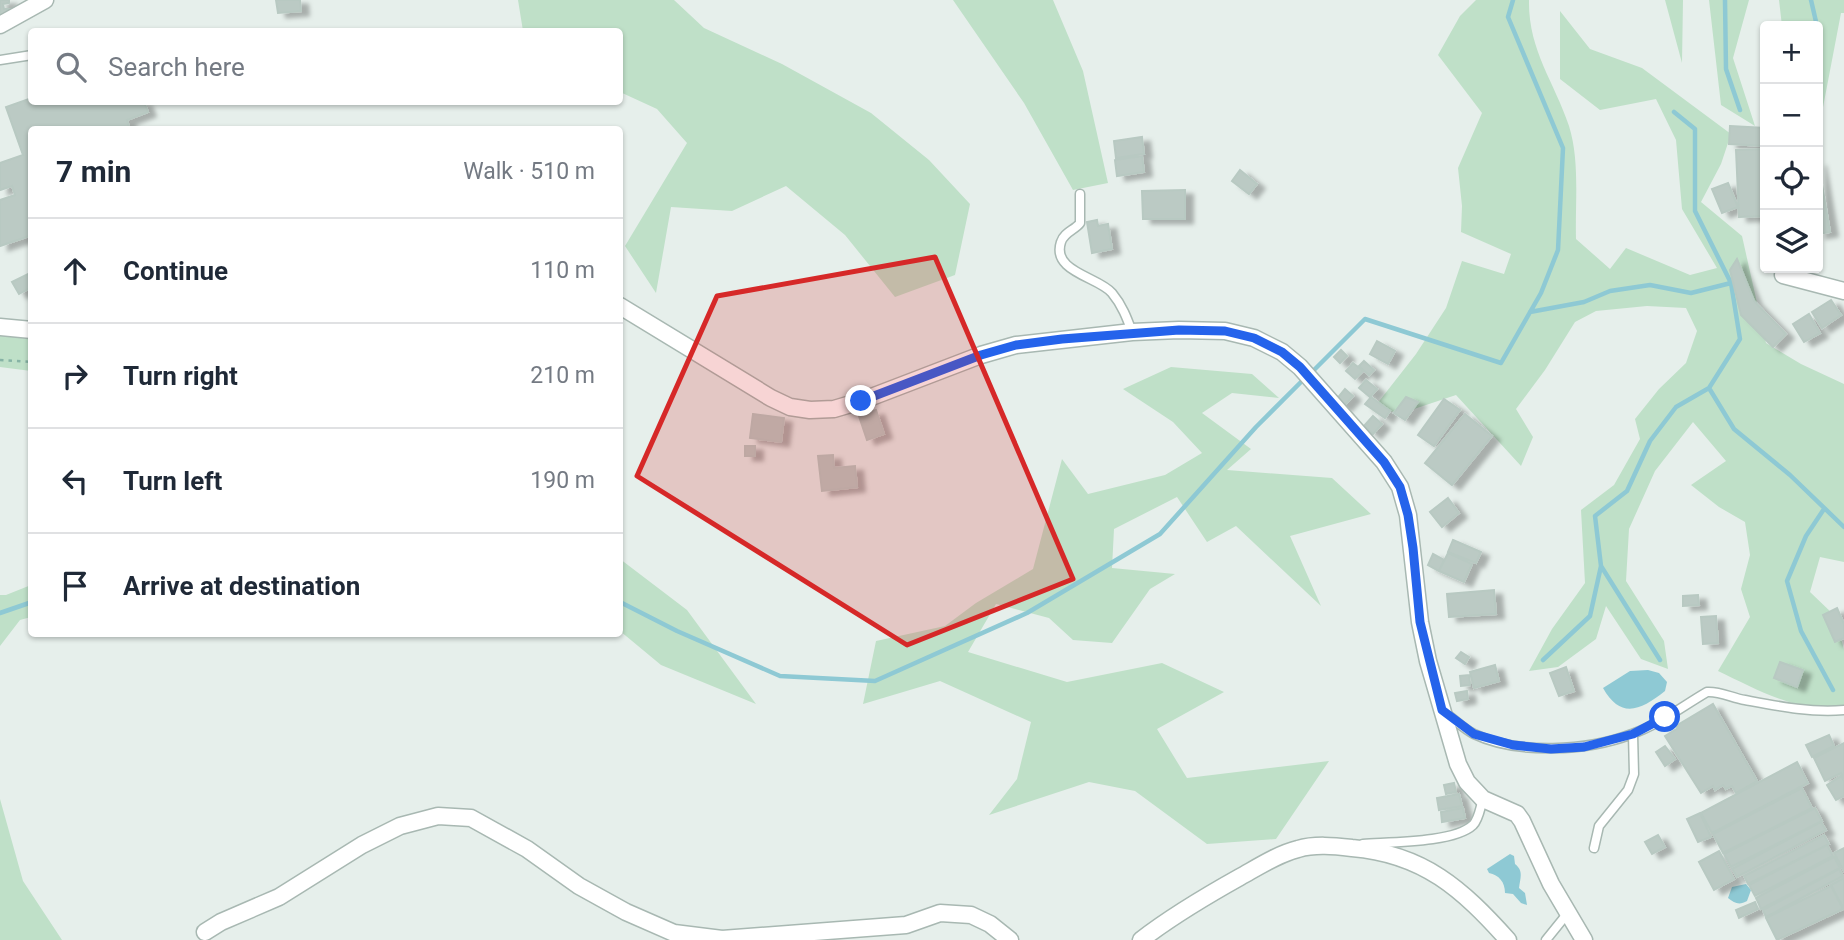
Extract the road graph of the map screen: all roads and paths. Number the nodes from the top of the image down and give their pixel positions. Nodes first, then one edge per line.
1 (45, 0) edge
2 (0, 25) edge
3 (28, 56) edge
4 (0, 60) edge
5 (1080, 194) dead end
6 (1783, 275) dead end
7 (1844, 291) edge
8 (623, 308) edge
9 (0, 327) edge
10 (28, 330) edge
11 (1132, 332) junction
12 (0, 360) edge
13 (28, 362) edge
14 (1442, 710) junction
15 (1844, 710) edge
16 (1633, 734) junction
17 (1482, 799) junction
18 (1328, 846) junction
19 (1594, 848) dead end
20 (1567, 914) junction
21 (205, 932) dead end
22 (1010, 940) edge
23 (1141, 940) edge
24 (1508, 940) edge
25 (1546, 940) edge
26 (1584, 940) edge

1 - 2 street
3 - 4 lane
5 - 11 lane
6 - 7 street
8 - 11 street
9 - 10 street
11 - 14 street
12 - 13 path
14 - 16 lane
14 - 17 street
15 - 16 lane
16 - 19 lane
17 - 18 lane
17 - 20 street
18 - 23 street
18 - 24 street
20 - 25 lane
20 - 26 street
21 - 22 street

